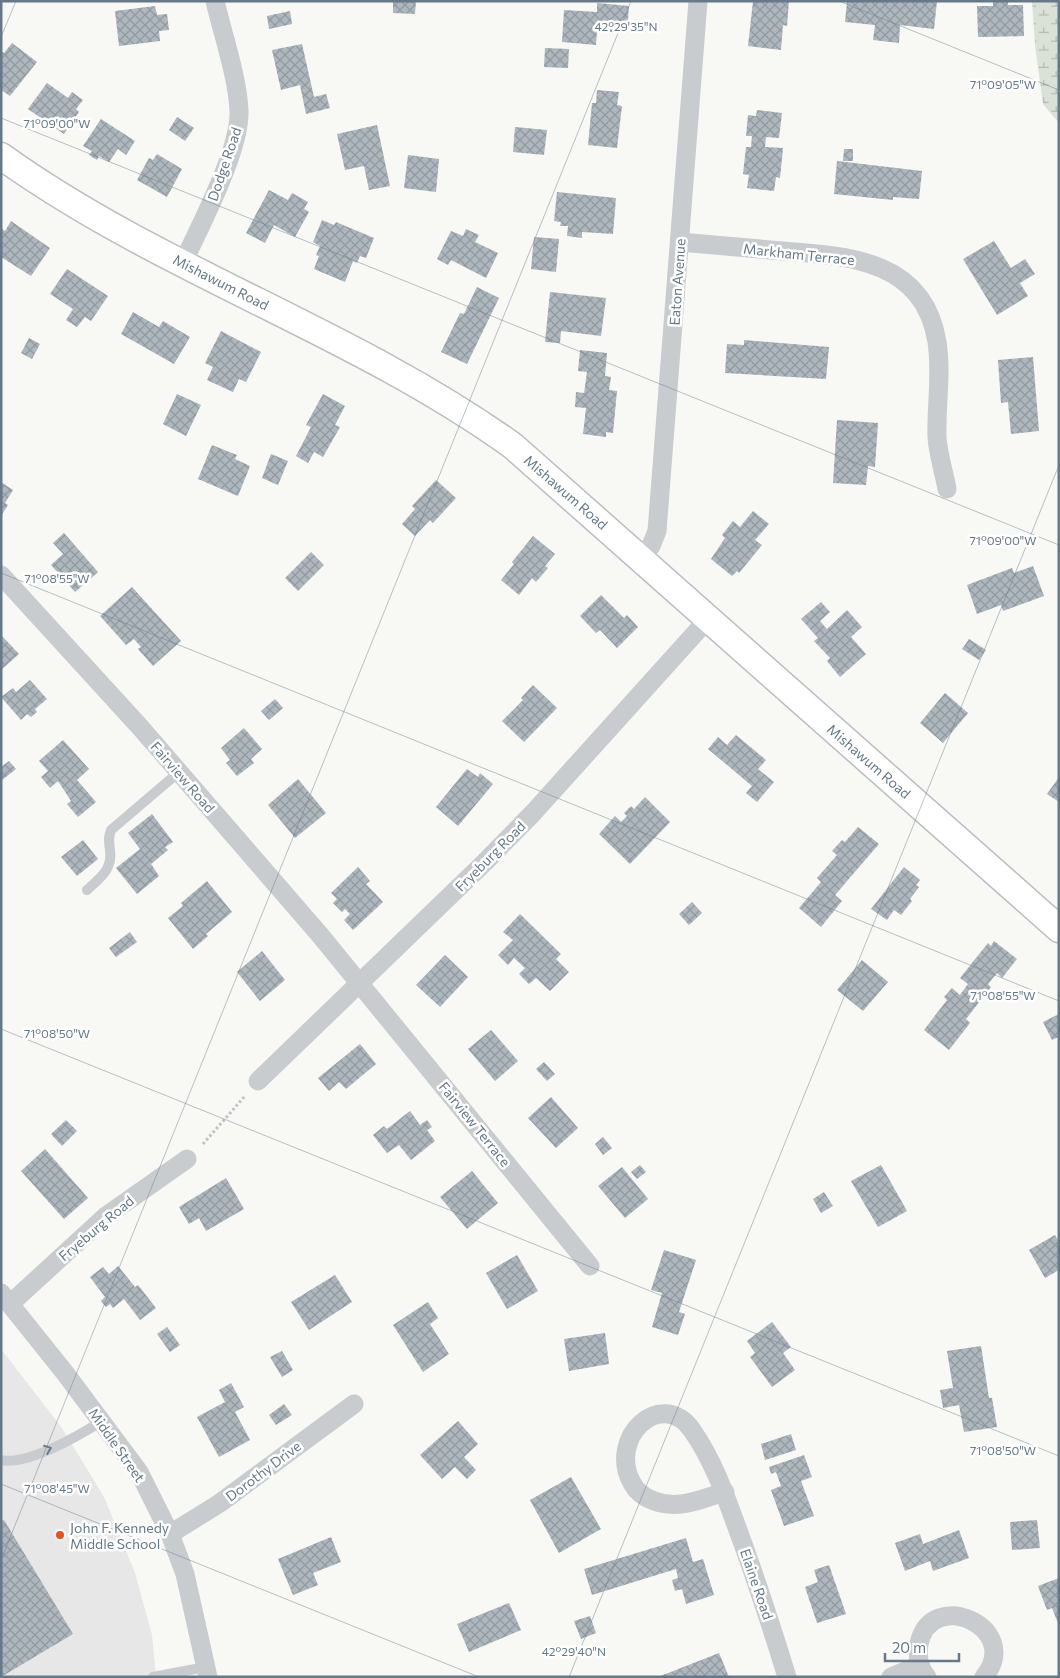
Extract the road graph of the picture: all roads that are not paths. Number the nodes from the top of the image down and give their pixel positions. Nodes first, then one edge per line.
1 (215, 1) edge
2 (698, 1) edge
3 (1, 156) edge
4 (680, 242) junction
5 (183, 263) junction
6 (947, 489) dead end
7 (641, 558) junction
8 (1, 575) edge
9 (708, 619) junction
10 (179, 772) junction
11 (87, 890) dead end
12 (1059, 929) edge
13 (360, 983) junction
14 (258, 1081) road end
15 (187, 1159) road end
16 (590, 1266) dead end
17 (6, 1299) edge
18 (354, 1404) dead end
19 (102, 1422) junction
20 (1, 1460) edge
21 (725, 1492) junction
22 (170, 1534) junction
23 (924, 1671) edge
24 (206, 1673) edge
25 (153, 1677) edge
26 (787, 1677) edge
27 (891, 1677) edge
28 (984, 1677) edge

1 - 5 street, Dodge Road
2 - 4 street, Eaton Avenue
3 - 5 main road, Mishawum Road
4 - 6 street, Markham Terrace
4 - 7 street, Eaton Avenue
5 - 7 main road, Mishawum Road
7 - 9 main road, Mishawum Road
8 - 10 street, Fairview Road
9 - 12 main road, Mishawum Road
9 - 13 street, Fryeburg Road
10 - 11 lane
10 - 13 street, Fairview Road
13 - 14 street, Fryeburg Road
13 - 16 street, Fairview Terrace
15 - 17 street, Fryeburg Road
17 - 19 street, Middle Street
18 - 22 street, Dorothy Drive
20 -> 19 lane
19 - 22 street, Middle Street
21 - 21 street, Elaine Road
21 - 26 street, Elaine Road
22 - 24 street, Middle Street
23 - 27 street
23 - 28 street
24 - 25 lane

